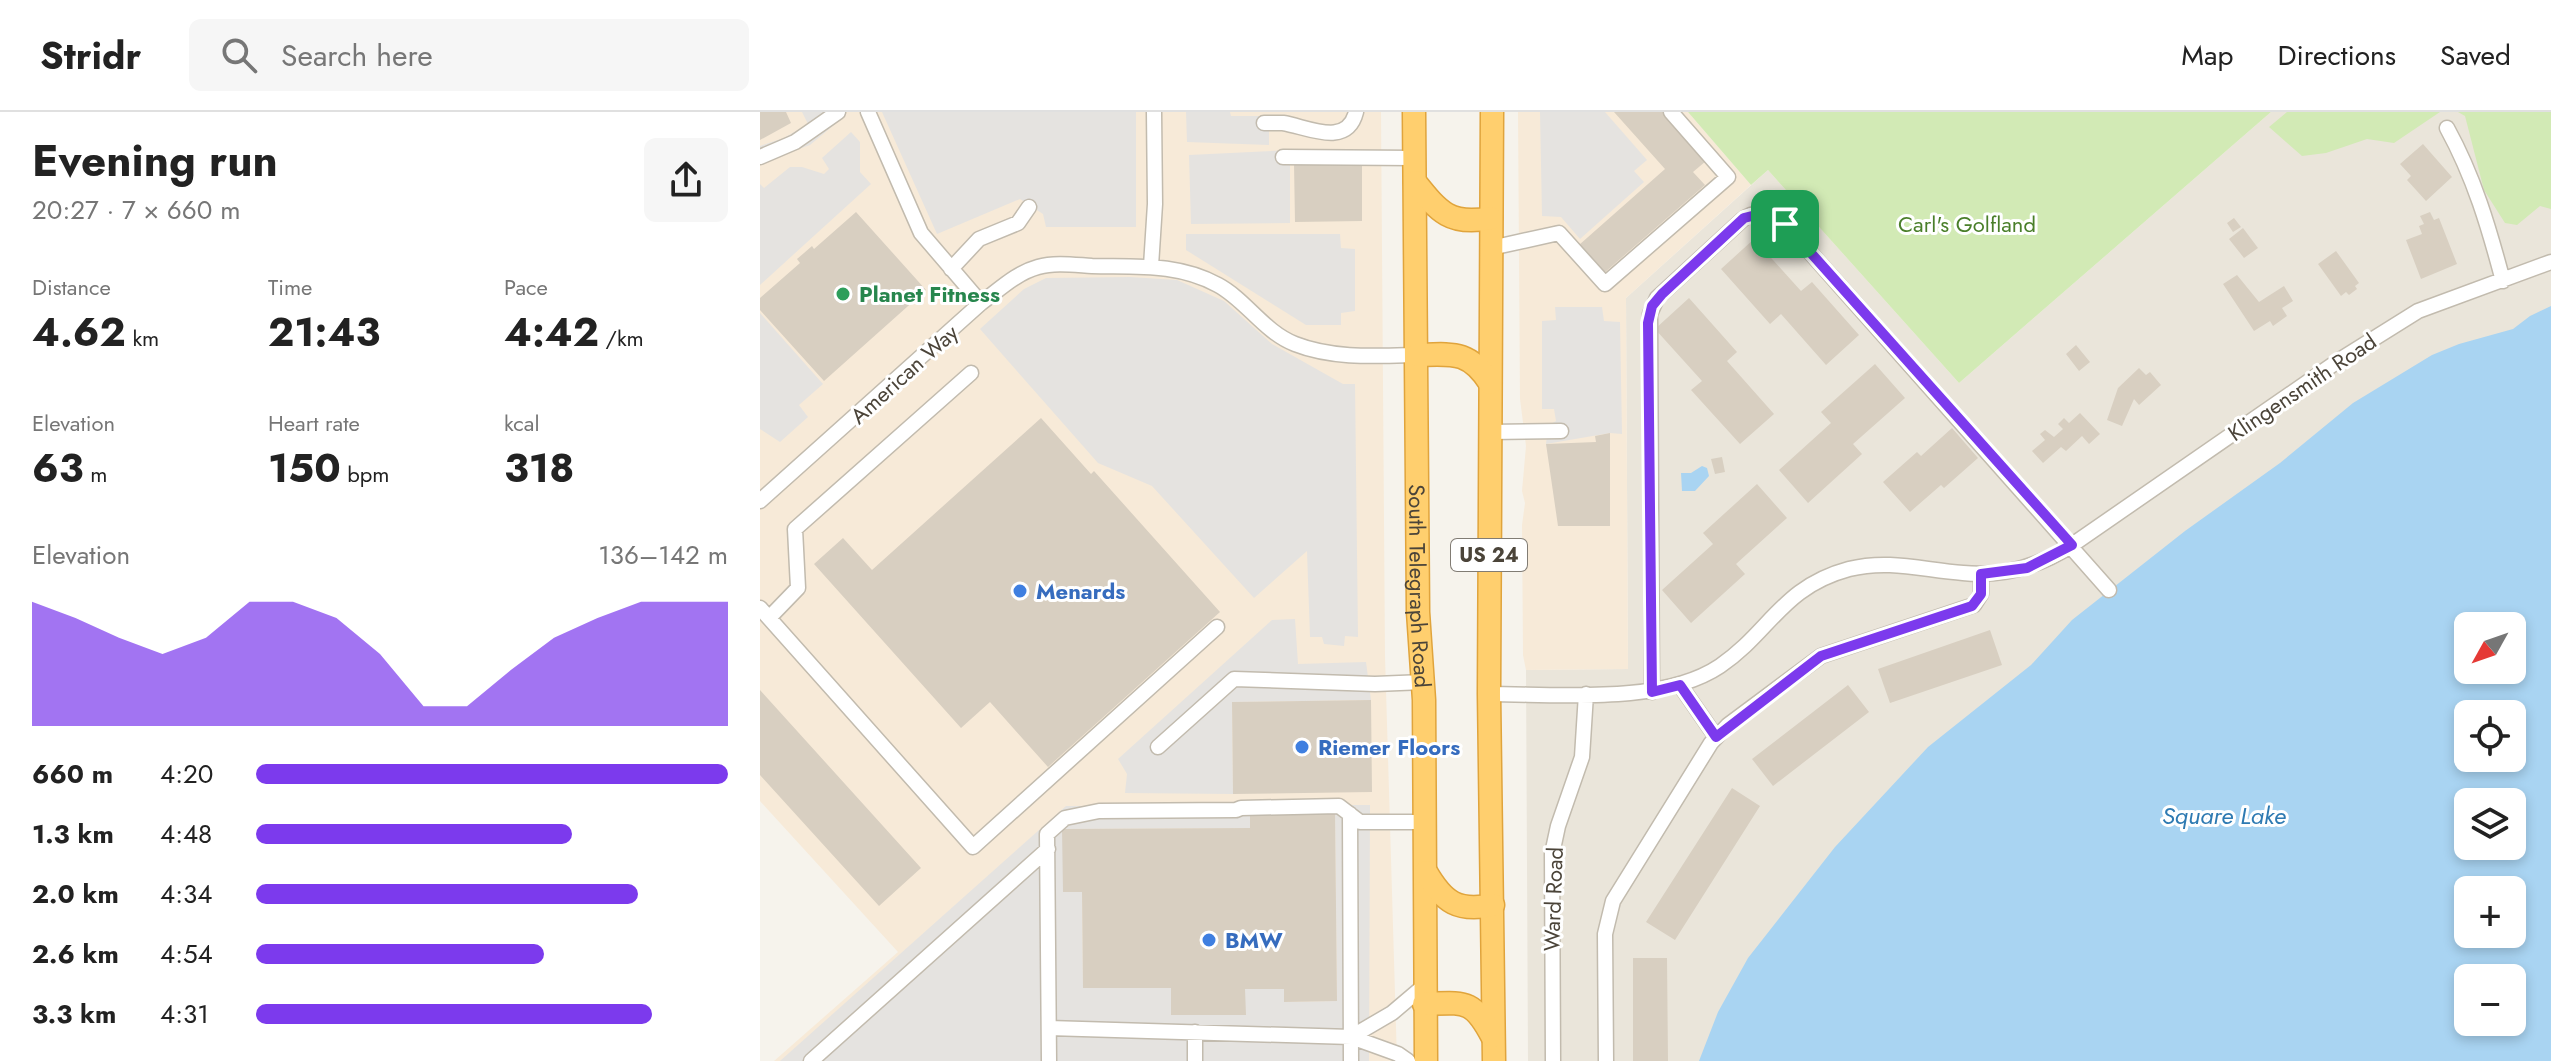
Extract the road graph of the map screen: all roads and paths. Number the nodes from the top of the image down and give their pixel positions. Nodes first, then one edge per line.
1 (838, 112) edge
2 (868, 112) edge
3 (1154, 112) edge
4 (1356, 112) edge
5 (1414, 112) edge
6 (1492, 112) edge
7 (1671, 112) edge
8 (1264, 123) dead end
9 (2447, 128) dead end
10 (760, 157) edge
11 (1283, 157) dead end
12 (1414, 158) junction
13 (1415, 182) junction
14 (1029, 207) dead end
15 (1491, 218) junction
16 (1491, 248) junction
17 (2551, 262) edge
18 (1151, 266) junction
19 (951, 269) junction
20 (2503, 281) junction
21 (981, 303) junction
22 (1417, 355) junction
23 (971, 373) dead end
24 (1490, 383) junction
25 (1561, 431) dead end
26 (1490, 432) junction
27 (760, 501) edge
28 (2072, 545) junction
29 (1981, 574) junction
30 (2109, 590) dead end
31 (764, 613) edge
32 (1217, 627) dead end
33 (1424, 682) junction
34 (1680, 685) junction
35 (1652, 692) junction
36 (1489, 694) junction
37 (1586, 694) junction
38 (1716, 737) junction
39 (1158, 747) dead end
40 (1350, 814) junction
41 (1425, 822) junction
42 (1048, 849) junction
43 (1426, 872) junction
44 (1493, 905) junction
45 (1424, 994) junction
46 (1049, 1028) junction
47 (1195, 1032) junction
48 (1351, 1037) junction
49 (1493, 1037) junction
50 (811, 1061) edge
51 (1049, 1061) edge
52 (1195, 1061) edge
53 (1351, 1061) edge
54 (1408, 1061) edge
55 (1426, 1061) edge
56 (1494, 1061) edge
57 (1553, 1061) edge
58 (1606, 1061) edge

1 - 10 street
2 - 19 street
3 - 18 street
4 - 8 street
5 - 12 highway, South Telegraph Road / US 24
6 - 15 highway, US 24
7 - 16 street
9 - 20 street
11 - 12 street
12 - 13 highway, South Telegraph Road / US 24
13 - 15 highway
13 - 22 highway, South Telegraph Road / US 24
14 - 19 street
15 - 16 highway, US 24
16 - 24 highway, US 24
17 - 20 street, Klingensmith Road
18 - 21 street, American Way
18 - 22 street, American Way
19 - 21 street
20 - 28 street, Klingensmith Road
21 - 27 street, American Way
22 - 24 highway
22 - 33 highway, South Telegraph Road / US 24
23 - 31 street
24 - 26 highway, US 24
25 - 26 street
26 - 36 highway, US 24
28 - 29 street, Klingensmith Road
28 - 30 street
28 - 35 street
29 - 34 street, Klingensmith Road
29 - 38 street
31 - 32 street
33 - 39 street
33 - 41 highway, South Telegraph Road / US 24
34 - 35 street, Klingensmith Road
34 - 38 street
35 - 37 street, Klingensmith Road
36 - 37 street, Klingensmith Road
36 - 44 highway, US 24
37 - 57 street, Ward Road
38 - 58 street
40 - 41 street
40 - 42 street
40 - 48 street
41 - 43 highway, South Telegraph Road / US 24
42 - 46 street
42 - 50 street
43 - 44 highway
43 - 45 highway, South Telegraph Road / US 24
44 - 49 highway, US 24
45 - 48 street
45 - 49 highway
45 - 55 highway, South Telegraph Road / US 24
46 - 47 street
46 - 51 street
47 - 48 street
47 - 52 street
48 - 53 street
48 - 54 street
49 - 56 highway, US 24

